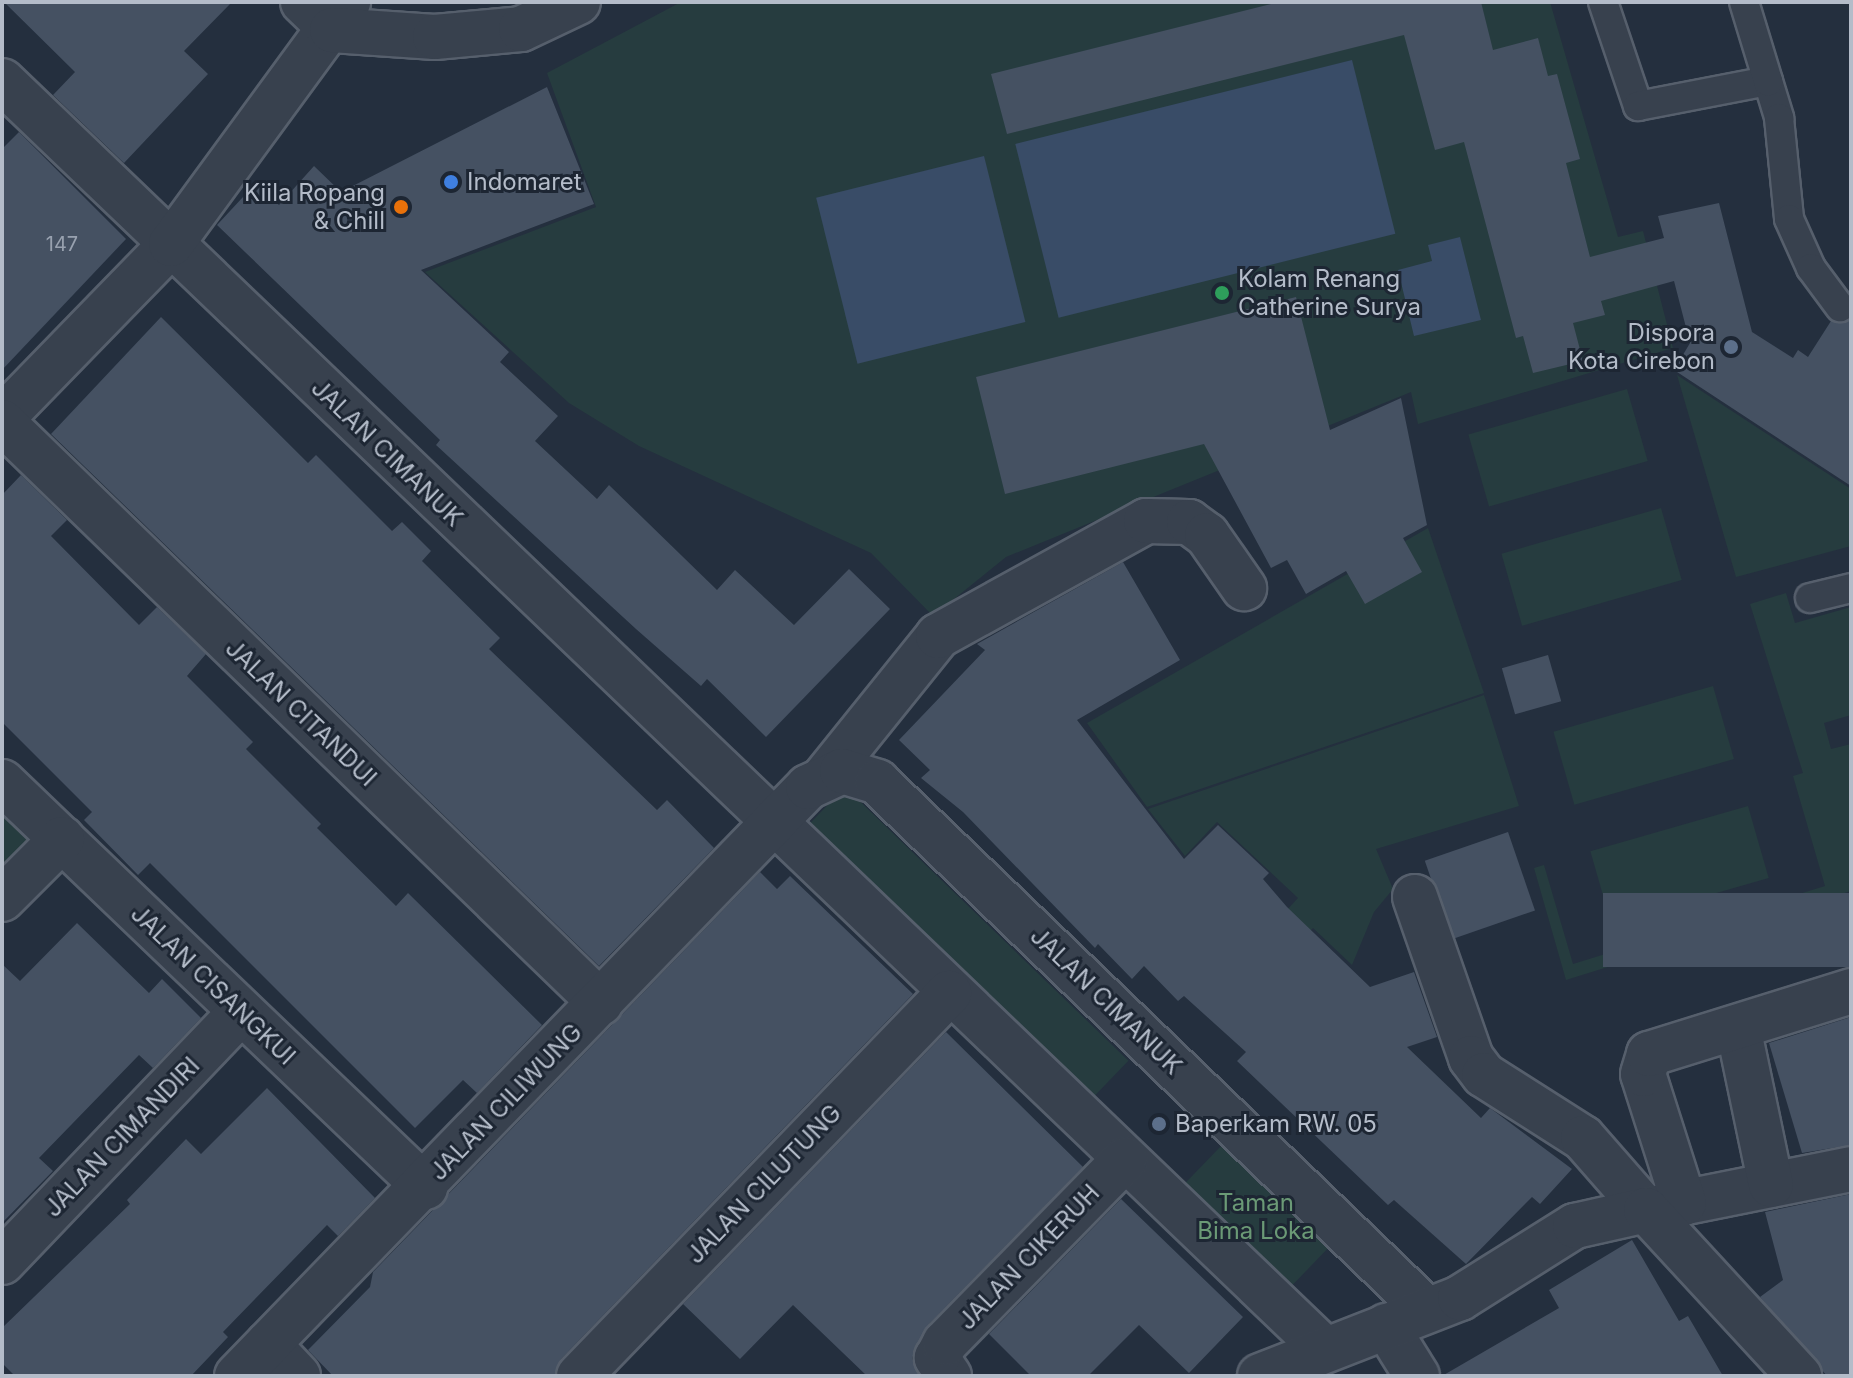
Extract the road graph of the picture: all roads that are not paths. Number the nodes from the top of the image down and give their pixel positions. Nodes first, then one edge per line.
1 (578, 2) edge
2 (1603, 2) edge
3 (1744, 2) edge
4 (328, 11) edge
5 (2, 81) edge
6 (1768, 81) junction
7 (171, 244) junction
8 (1840, 307) dead end
9 (2, 420) edge
10 (1244, 588) dead end
11 (1851, 588) edge
12 (1810, 598) dead end
13 (824, 778) junction
14 (2, 782) edge
15 (772, 824) junction
16 (62, 839) junction
17 (1415, 897) dead end
18 (2, 899) edge
19 (1851, 991) edge
20 (949, 993) junction
21 (601, 1003) junction
22 (241, 1012) junction
23 (1738, 1027) junction
24 (1125, 1159) junction
25 (1851, 1169) edge
26 (1771, 1185) junction
27 (425, 1187) junction
28 (1665, 1206) junction
29 (2, 1262) edge
30 (1426, 1309) junction
31 (1386, 1326) junction
32 (268, 1344) junction
33 (1323, 1348) junction
34 (943, 1367) edge
35 (237, 1376) edge
36 (298, 1376) edge
37 (579, 1376) edge
38 (1260, 1376) edge
39 (1417, 1376) edge
40 (1799, 1376) edge

1 - 4 street
2 - 6 lane
3 - 6 lane
4 - 7 street
5 - 7 street, JALAN CIMANUK
6 - 8 lane
7 - 9 street
7 - 15 street, JALAN CIMANUK
9 - 21 street, JALAN CITANDUI
10 - 13 street
11 - 12 lane
13 - 15 street
13 - 30 street, JALAN CIMANUK
14 - 16 street, JALAN CISANGKUI
15 - 20 street, JALAN CIMANUK
15 - 21 street, JALAN CILIWUNG
16 - 18 street
16 - 22 street, JALAN CISANGKUI
17 - 28 street
19 - 23 street
20 - 24 street, JALAN CIMANUK
20 - 37 street, JALAN CILUTUNG
21 - 27 street, JALAN CILIWUNG
22 - 27 street, JALAN CISANGKUI
22 - 29 street, JALAN CIMANDIRI
23 - 26 street
23 - 28 street
24 - 33 street, JALAN CIMANUK
24 - 34 street, JALAN CIKERUH
25 - 26 street
26 - 28 street
27 - 32 street, JALAN CILIWUNG
28 - 30 street
28 - 40 street
30 - 31 street
31 - 33 street
31 - 39 street
32 - 35 street, JALAN CILIWUNG
32 - 36 street
33 - 38 street

